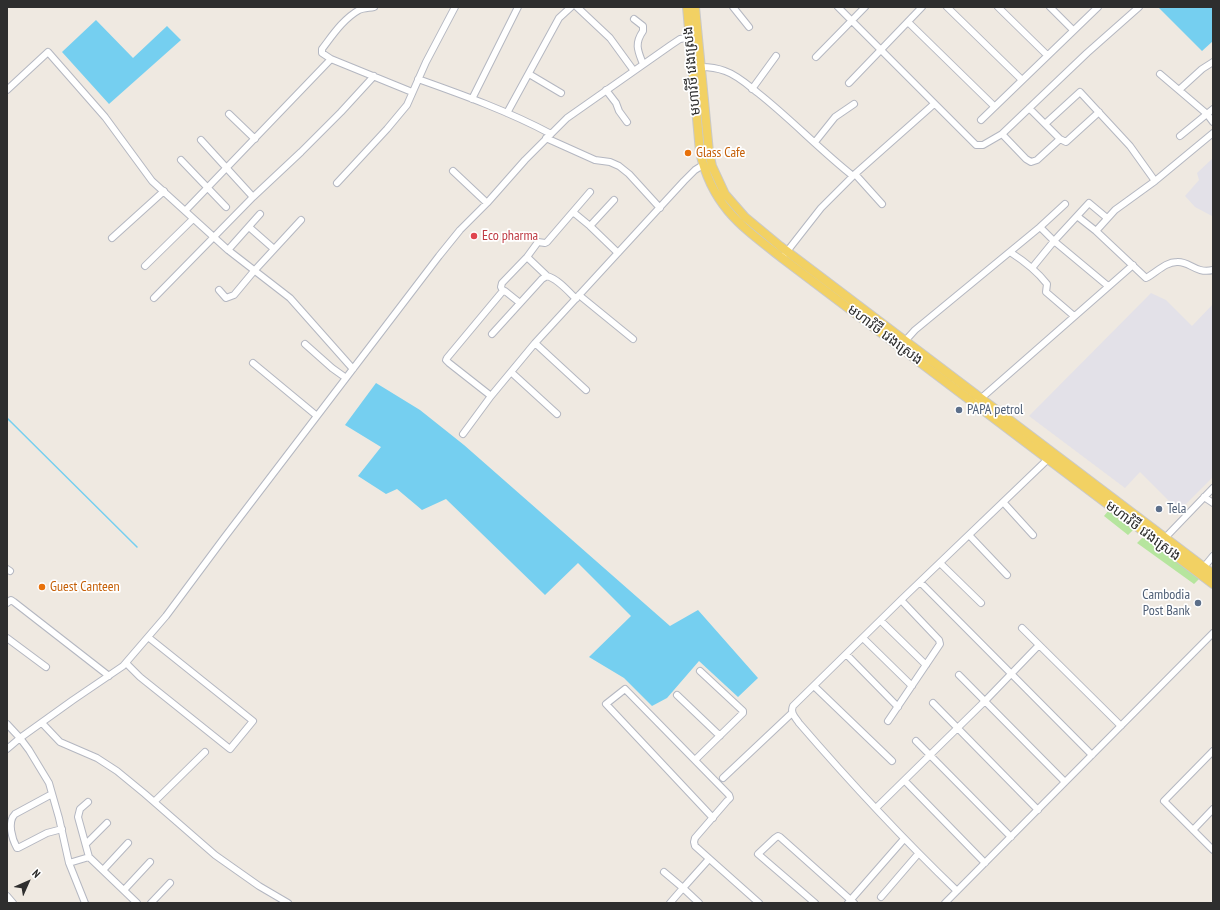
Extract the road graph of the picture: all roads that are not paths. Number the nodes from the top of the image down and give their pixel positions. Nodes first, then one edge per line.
1 (374, 7) edge
2 (455, 7) edge
3 (518, 7) edge
4 (571, 7) edge
5 (577, 7) edge
6 (686, 7) edge
7 (695, 7) edge
8 (733, 7) edge
9 (838, 7) edge
10 (865, 7) edge
11 (922, 7) edge
12 (947, 7) edge
13 (998, 7) edge
14 (1050, 7) edge
15 (1098, 7) edge
16 (1140, 7) edge
17 (634, 19) dead end
18 (851, 21) junction
19 (908, 22) junction
20 (749, 27) dead end
21 (1073, 30) junction
22 (698, 36) junction
23 (689, 37) junction
24 (880, 50) junction
25 (1048, 55) junction
26 (776, 56) dead end
27 (816, 57) dead end
28 (330, 59) junction
29 (1213, 62) edge
30 (643, 64) junction
31 (701, 66) junction
32 (634, 71) junction
33 (529, 74) junction
34 (1160, 74) dead end
35 (374, 76) junction
36 (418, 79) junction
37 (1022, 80) junction
38 (849, 83) dead end
39 (752, 89) junction
40 (7, 90) edge
41 (606, 90) junction
42 (1179, 90) junction
43 (412, 92) junction
44 (561, 93) dead end
45 (472, 99) junction
46 (854, 104) dead end
47 (934, 104) junction
48 (994, 106) junction
49 (1029, 108) junction
50 (1213, 109) edge
51 (1099, 112) junction
52 (229, 114) dead end
53 (507, 114) junction
54 (1207, 114) junction
55 (981, 120) dead end
56 (627, 122) dead end
57 (1213, 122) edge
58 (1045, 124) junction
59 (1213, 133) edge
60 (1002, 134) junction
61 (548, 136) junction
62 (1180, 136) dead end
63 (255, 139) junction
64 (1060, 139) junction
65 (201, 140) dead end
66 (815, 142) junction
67 (181, 160) dead end
68 (703, 165) junction
69 (227, 168) junction
70 (453, 171) dead end
71 (854, 175) junction
72 (1155, 181) junction
73 (337, 183) dead end
74 (207, 188) junction
75 (164, 191) junction
76 (590, 192) dead end
77 (254, 197) junction
78 (614, 200) dead end
79 (487, 202) junction
80 (882, 204) dead end
81 (1065, 204) dead end
82 (226, 207) dead end
83 (660, 208) junction
84 (185, 211) junction
85 (572, 212) junction
86 (260, 214) dead end
87 (1077, 216) junction
88 (1107, 218) junction
89 (193, 219) junction
90 (302, 220) dead end
91 (590, 226) junction
92 (249, 227) junction
93 (1040, 227) junction
94 (1096, 231) junction
95 (214, 237) junction
96 (112, 238) dead end
97 (1054, 241) junction
98 (274, 249) junction
99 (228, 250) junction
100 (1010, 252) junction
101 (618, 253) junction
102 (785, 254) junction
103 (527, 257) junction
104 (1133, 264) junction
105 (145, 266) dead end
106 (1032, 268) junction
107 (254, 270) junction
108 (1213, 270) edge
109 (547, 276) junction
110 (1108, 286) junction
111 (219, 290) dead end
112 (503, 291) junction
113 (578, 297) junction
114 (154, 298) dead end
115 (520, 303) junction
116 (1074, 316) junction
117 (492, 334) dead end
118 (633, 339) dead end
119 (905, 340) junction
120 (535, 343) junction
121 (305, 344) dead end
122 (253, 363) dead end
123 (352, 369) junction
124 (511, 372) junction
125 (346, 378) junction
126 (586, 390) dead end
127 (491, 396) junction
128 (978, 401) junction
129 (557, 414) dead end
130 (317, 416) junction
131 (463, 434) dead end
132 (1048, 459) junction
133 (1092, 487) junction
134 (1213, 488) edge
135 (1204, 497) junction
136 (1003, 502) junction
137 (1213, 503) edge
138 (969, 535) junction
139 (1034, 535) dead end
140 (1163, 541) junction
141 (1213, 556) edge
142 (940, 563) junction
143 (1204, 567) junction
144 (1213, 574) edge
145 (1007, 575) dead end
146 (920, 582) junction
147 (1213, 584) edge
148 (901, 600) junction
149 (7, 603) edge
150 (981, 603) dead end
151 (881, 621) junction
152 (1022, 628) dead end
153 (1213, 633) edge
154 (148, 637) junction
155 (7, 638) edge
156 (863, 638) junction
157 (1039, 645) junction
158 (846, 654) junction
159 (126, 663) junction
160 (926, 664) junction
161 (46, 667) dead end
162 (700, 671) dead end
163 (960, 674) dead end
164 (1012, 674) junction
165 (110, 676) junction
166 (814, 686) junction
167 (912, 686) junction
168 (677, 695) dead end
169 (985, 701) junction
170 (933, 703) dead end
171 (898, 707) junction
172 (792, 712) junction
173 (888, 721) dead end
174 (42, 723) junction
175 (7, 724) edge
176 (1121, 726) junction
177 (958, 728) junction
178 (720, 736) junction
179 (20, 738) junction
180 (916, 742) dead end
181 (7, 749) edge
182 (1213, 751) edge
183 (205, 752) dead end
184 (1092, 755) junction
185 (930, 756) junction
186 (695, 760) junction
187 (892, 761) dead end
188 (723, 778) dead end
189 (905, 781) junction
190 (1065, 782) junction
191 (52, 794) junction
192 (88, 802) dead end
193 (154, 802) junction
194 (876, 808) junction
195 (1213, 809) edge
196 (1038, 810) junction
197 (713, 818) junction
198 (107, 823) dead end
199 (62, 829) junction
200 (1193, 830) junction
201 (1011, 837) junction
202 (904, 839) junction
203 (128, 843) dead end
204 (86, 844) junction
205 (1213, 850) edge
206 (918, 854) junction
207 (89, 857) junction
208 (709, 859) junction
209 (69, 862) junction
210 (150, 862) dead end
211 (985, 863) junction
212 (103, 870) junction
213 (664, 872) dead end
214 (170, 883) dead end
215 (682, 888) junction
216 (124, 890) junction
217 (957, 891) junction
218 (7, 896) edge
219 (881, 897) dead end
220 (84, 901) edge
221 (851, 902) edge
222 (13, 903) edge
223 (77, 903) edge
224 (137, 903) edge
225 (151, 903) edge
226 (288, 903) edge
227 (670, 903) edge
228 (699, 903) edge
229 (759, 903) edge
230 (814, 903) edge
231 (946, 903) edge

1 - 28 street
2 - 36 street
3 - 45 street
4 - 33 street
5 - 32 street
6 - 23 main road, មហាវិថី វេងស្រេង
7 - 22 main road, មហាវិថី វេងស្រេង
8 - 20 street
9 - 18 street
10 - 18 street
11 - 19 street
12 - 37 street
13 - 25 street
14 - 21 street
15 - 21 street
16 - 49 street
17 - 30 street
18 - 24 street
18 - 27 street
19 - 24 street
19 - 48 street
21 - 25 street
22 - 23 street
22 - 31 main road, មហាវិថី វេងស្រេង
23 - 30 street
23 - 68 main road, មហាវិថី វេងស្រេង
24 - 38 street
24 - 47 street
25 - 37 street
26 - 39 street
28 - 35 street
28 - 63 street
29 - 42 street
30 - 32 street
31 - 39 street
31 - 102 main road, មហាវិថី វេងស្រេង
32 - 41 street
33 - 44 street
33 - 53 street
34 - 42 street
35 - 43 street
35 - 77 street
36 - 43 street
36 - 45 street
37 - 48 street
39 - 66 street
40 - 75 street
41 - 56 street
41 - 61 street
42 - 54 street
43 - 73 street
45 - 53 street
46 - 66 street
47 - 60 street
47 - 71 street
48 - 55 street
49 - 58 street
49 - 60 street
50 - 54 street
51 - 58 street
51 - 64 street
51 - 72 street
52 - 63 street
53 - 61 street
54 - 57 street
54 - 62 street
58 - 64 street
59 - 72 street
60 - 64 street
61 - 79 street
61 - 83 street
63 - 69 street
65 - 69 street
66 - 71 street
67 - 74 street
68 - 83 street
68 - 102 main road, មហាវិថី វេងស្រេង
69 - 74 street
69 - 77 street
70 - 79 street
71 - 80 street
71 - 102 street
72 - 88 street
74 - 82 street
74 - 84 street
75 - 84 street
75 - 96 street
76 - 85 street
77 - 95 street
78 - 91 street
79 - 123 street
81 - 93 street
83 - 101 street
84 - 89 street
85 - 91 street
85 - 103 street
86 - 92 street
87 - 88 street
87 - 94 street
87 - 97 street
88 - 94 street
89 - 95 street
89 - 105 street
90 - 98 street
91 - 101 street
92 - 98 street
92 - 99 street
93 - 97 street
93 - 100 street
94 - 104 street
95 - 99 street
95 - 114 street
97 - 106 street
97 - 110 street
98 - 107 street
99 - 107 street
100 - 106 street
100 - 119 street
101 - 113 street
102 - 119 main road, មហាវិថី វេងស្រេង
102 - 128 main road, មហាវិថី វេងស្រេង
103 - 109 street
103 - 112 street
104 - 108 street
104 - 110 street
106 - 116 street
107 - 111 street
107 - 123 street
109 - 113 street
109 - 115 street
110 - 116 street
112 - 115 street
112 - 127 street
113 - 118 street
113 - 120 street
115 - 117 street
116 - 128 street
119 - 128 main road, មហាវិថី វេងស្រេង
120 - 124 street
120 - 126 street
121 - 125 street
122 - 130 street
123 - 125 street
124 - 127 street
124 - 129 street
125 - 130 street
127 - 131 street
128 - 132 main road, មហាវិថី វេងស្រេង
128 - 133 main road, មហាវិថី វេងស្រេង
130 - 154 street
132 - 133 main road, មហាវិថី វេងស្រេង
132 - 136 street
133 - 140 main road, មហាវិថី វេងស្រេង
134 - 135 street
135 - 137 street
135 - 140 street
136 - 138 street
136 - 139 street
138 - 142 street
138 - 145 street
140 - 143 main road, មហាវិថី វេងស្រេង
140 - 147 main road, មហាវិថី វេងស្រេង
141 - 143 street
142 - 146 street
142 - 150 street
143 - 144 main road, មហាវិថី វេងស្រេង
146 - 148 street
146 - 164 street
148 - 151 street
148 - 160 street
149 - 165 street
151 - 156 street
151 - 160 street
152 - 157 street
153 - 176 street
154 - 159 street
154 - 159 street
155 - 161 street
156 - 158 street
156 - 167 street
157 - 164 street
157 - 176 street
158 - 166 street
158 - 171 street
159 - 165 street
160 - 167 street
162 - 178 street
163 - 169 street
164 - 169 street
164 - 184 street
165 - 174 street
166 - 172 street
166 - 187 street
167 - 171 street
168 - 178 street
169 - 177 street
169 - 190 street
170 - 177 street
171 - 173 street
172 - 188 street
172 - 194 street
174 - 179 street
174 - 193 street
175 - 179 street
176 - 184 street
177 - 185 street
177 - 196 street
178 - 186 street
179 - 181 street
179 - 191 street
180 - 185 street
182 - 200 street
183 - 193 street
184 - 190 street
185 - 189 street
185 - 201 street
186 - 197 street
186 - 197 street
189 - 194 street
189 - 211 street
190 - 196 street
191 - 199 street
191 - 199 street
192 - 204 street
193 - 226 street
194 - 202 street
195 - 200 street
196 - 201 street
197 - 208 street
198 - 204 street
199 - 209 street
200 - 205 street
201 - 211 street
202 - 206 street
202 - 221 street
203 - 212 street
204 - 207 street
206 - 217 street
206 - 219 street
207 - 209 street
207 - 212 street
208 - 215 street
208 - 229 street
209 - 220 street
210 - 216 street
211 - 217 street
212 - 216 street
213 - 215 street
214 - 225 street
215 - 227 street
215 - 228 street
216 - 224 street
217 - 231 street
218 - 222 street
220 - 223 street
221 - 230 street

